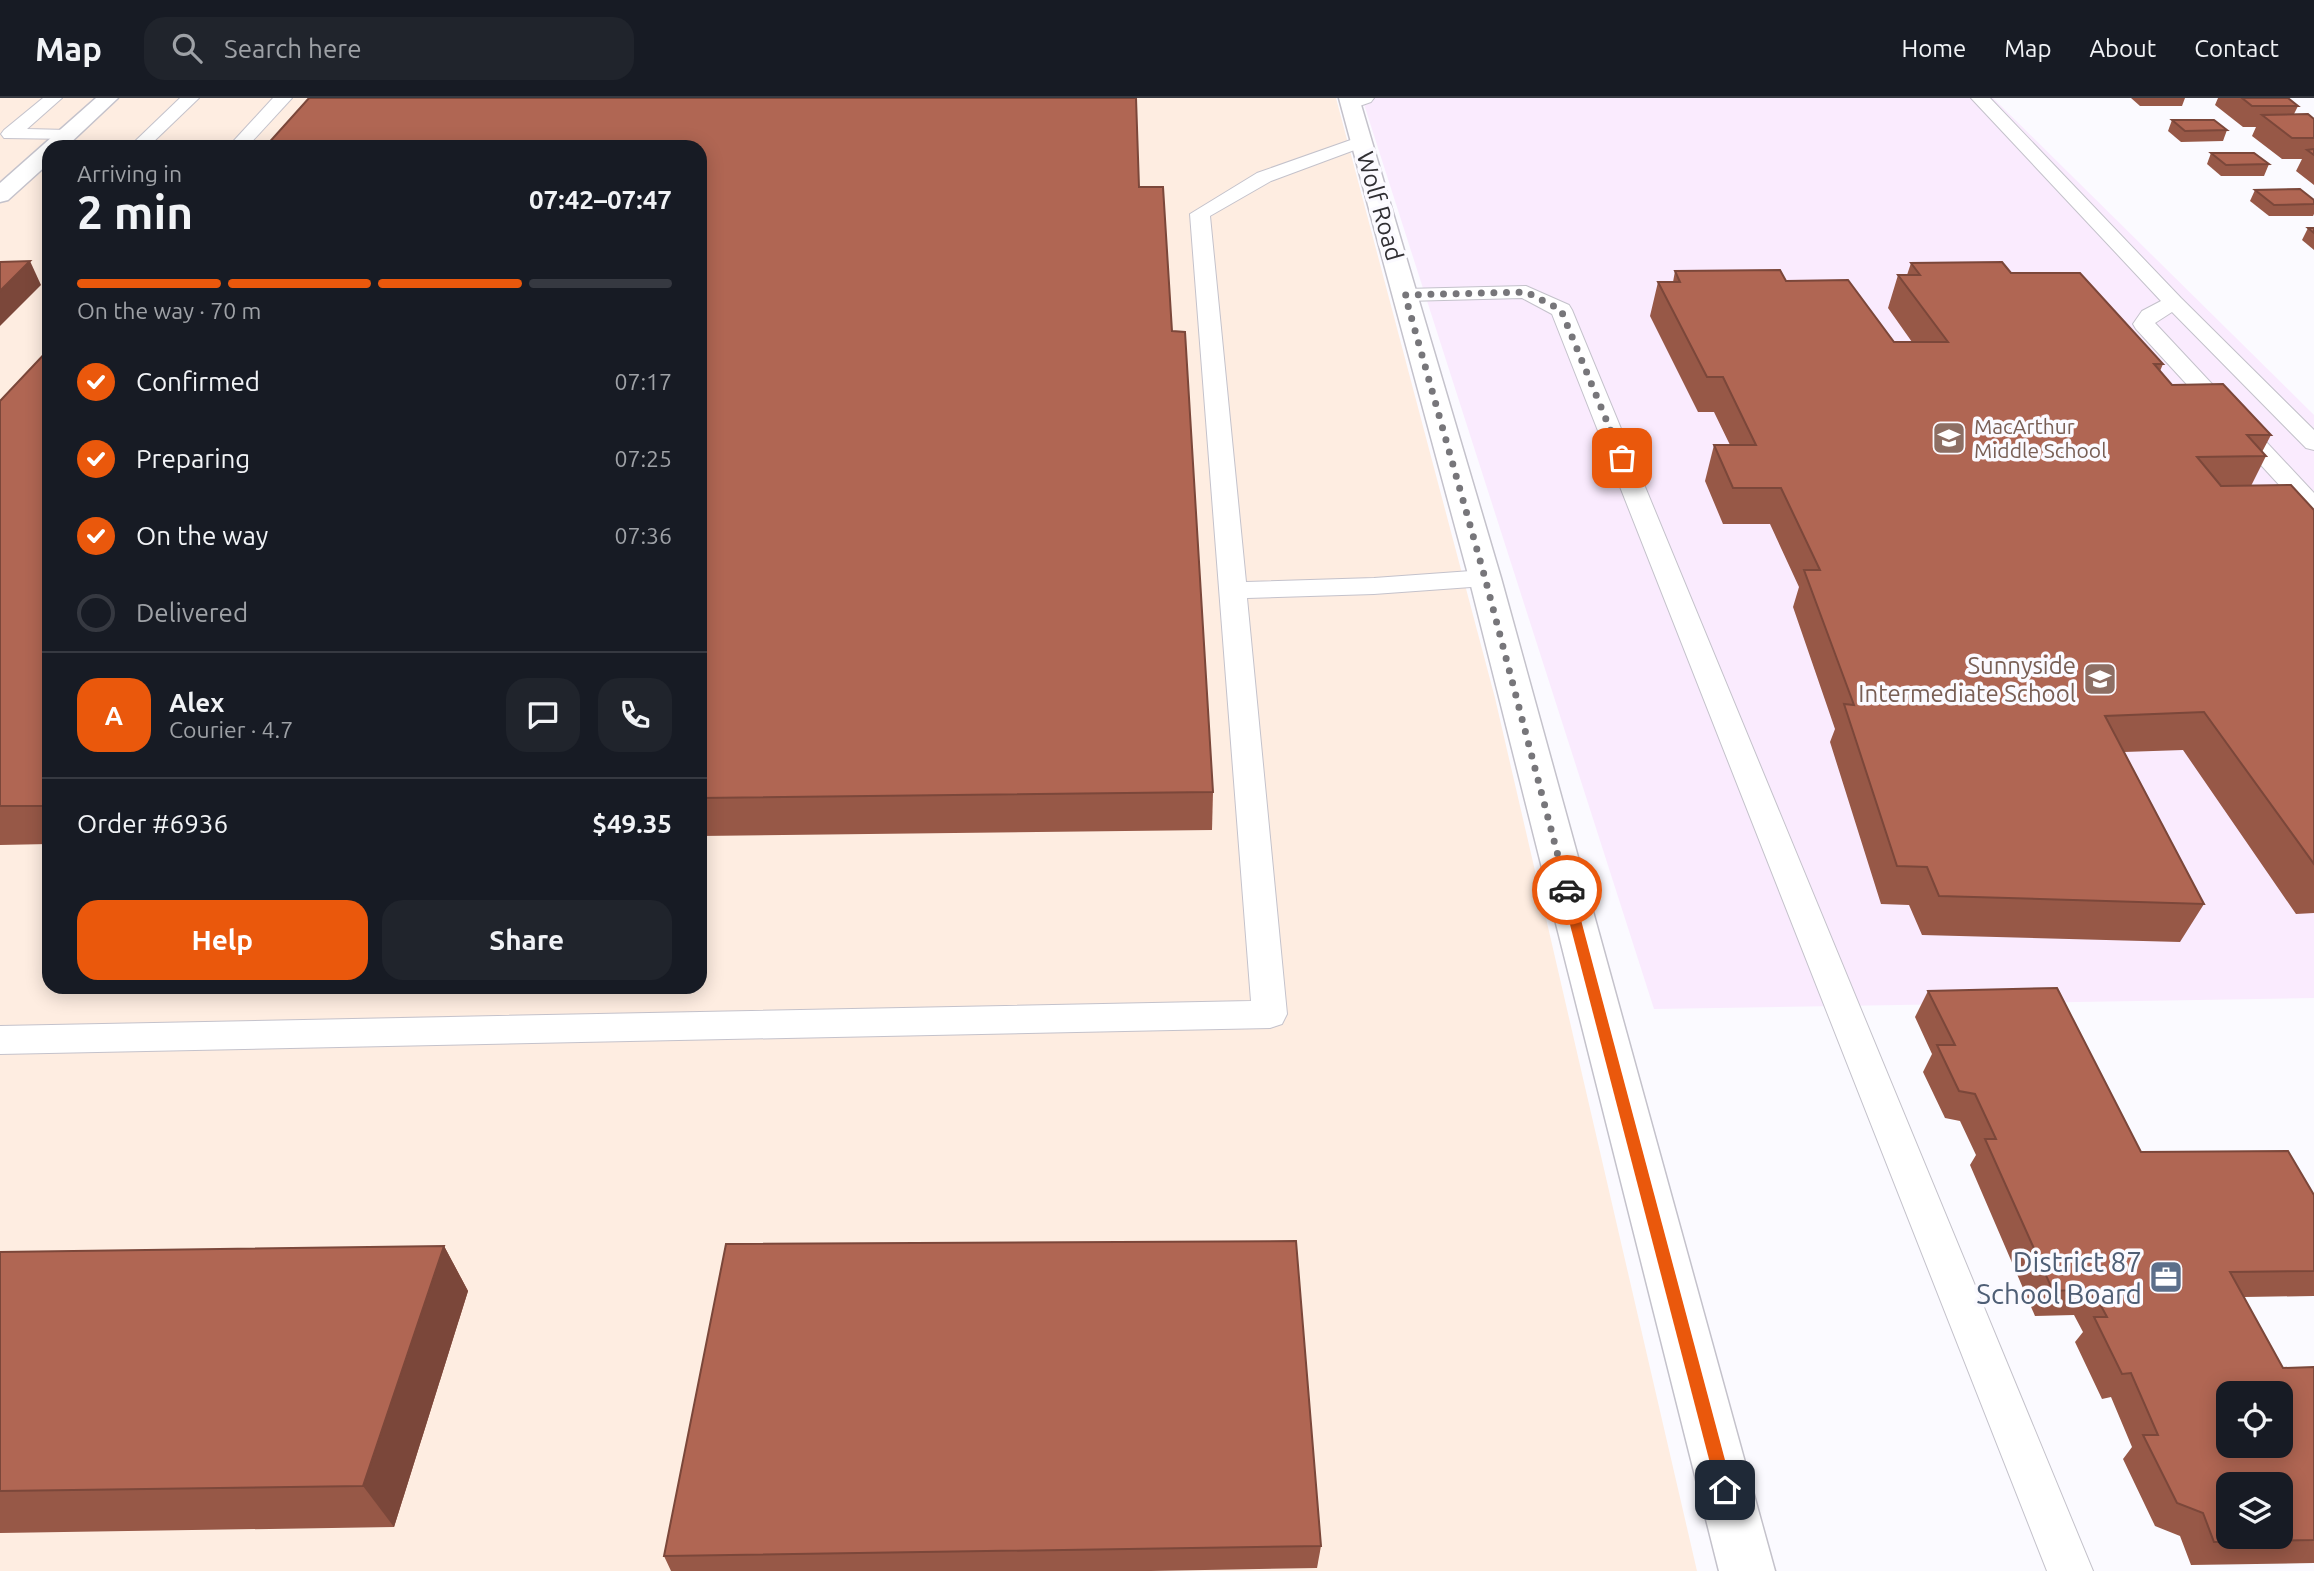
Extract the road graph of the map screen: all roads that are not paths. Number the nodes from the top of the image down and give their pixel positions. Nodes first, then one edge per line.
1 (53, 98) edge
2 (108, 98) edge
3 (190, 98) edge
4 (283, 98) edge
5 (1980, 98) edge
6 (1355, 100) edge
7 (5, 134) edge
8 (52, 140) edge
9 (61, 140) edge
10 (145, 140) edge
11 (244, 140) edge
12 (1362, 141) junction
13 (42, 157) edge
14 (0, 195) edge
15 (1405, 295) junction
16 (2174, 302) junction
17 (2314, 443) edge
18 (2314, 509) edge
19 (1485, 578) junction
20 (1233, 590) junction
21 (0, 1040) edge
22 (1746, 1571) edge
23 (2070, 1571) edge

1 - 7 lane
2 - 9 street
3 - 10 lane
4 - 11 lane
5 - 16 lane
6 - 12 street, Wolf Road
7 - 8 lane
12 - 15 street, Wolf Road
12 - 20 lane
13 - 14 street
15 - 19 street, Wolf Road
15 - 23 lane
16 - 17 lane
16 - 18 lane
19 - 20 lane
19 - 22 street, Wolf Road
20 - 21 lane

